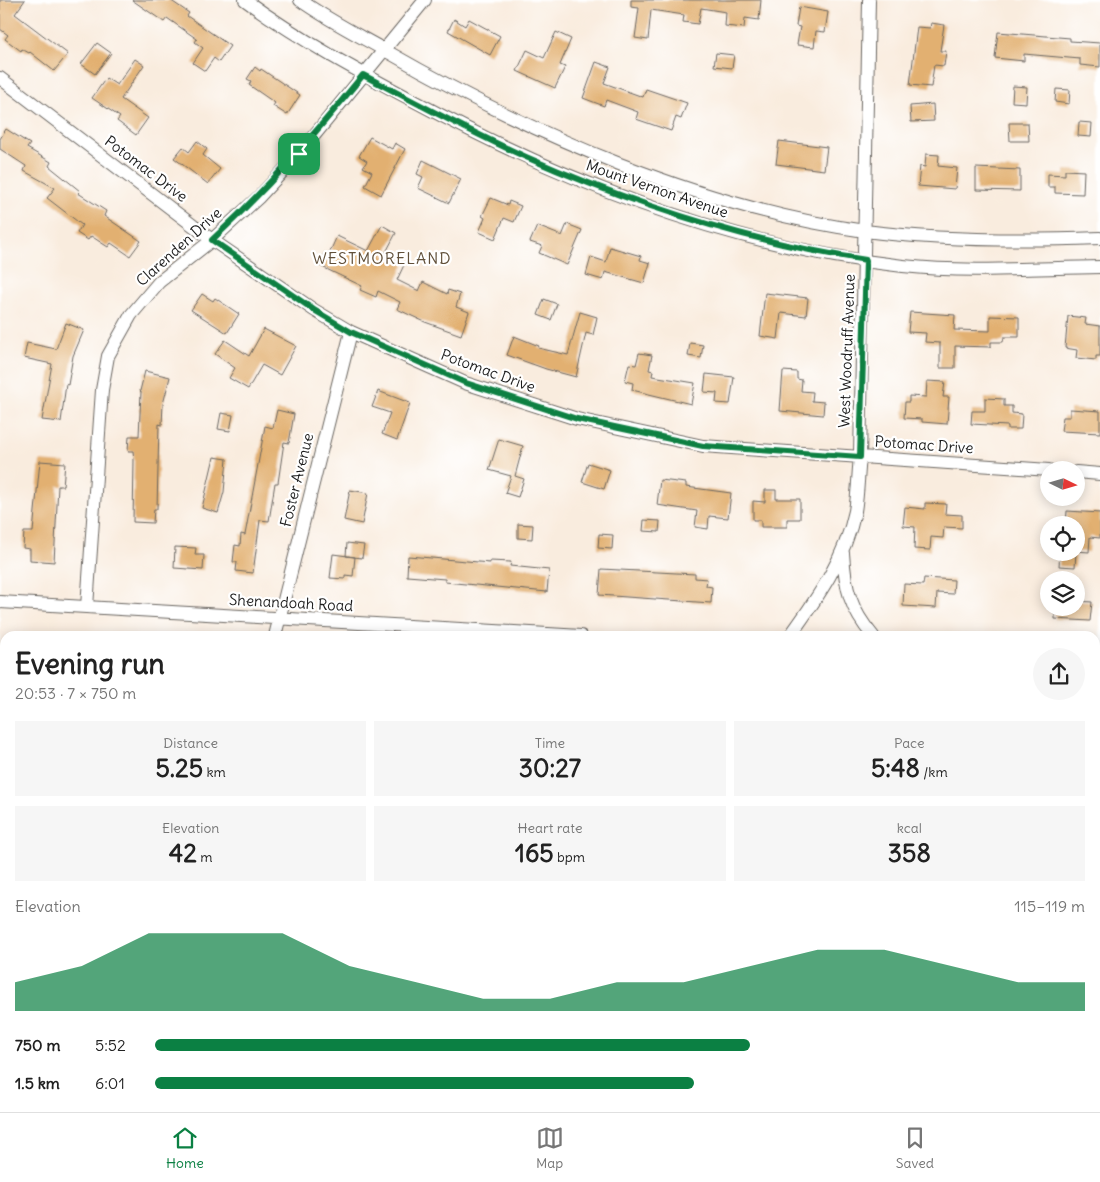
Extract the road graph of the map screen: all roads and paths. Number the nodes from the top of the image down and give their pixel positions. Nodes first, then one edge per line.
1 (245, 0) edge
2 (300, 0) edge
3 (425, 0) edge
4 (869, 0) edge
5 (384, 50) junction
6 (363, 75) junction
7 (0, 78) edge
8 (866, 231) junction
9 (1100, 238) edge
10 (212, 240) junction
11 (866, 260) junction
12 (1100, 267) edge
13 (351, 332) junction
14 (860, 457) junction
15 (1040, 469) edge
16 (1085, 473) edge
17 (1100, 474) edge
18 (843, 551) junction
19 (0, 602) edge
20 (87, 607) junction
21 (279, 619) junction
22 (276, 631) edge
23 (492, 631) edge
24 (794, 631) edge
25 (869, 631) edge

1 - 6 street, Mount Vernon Avenue
2 - 5 street, Mount Vernon Avenue
3 - 5 street, Clarenden Drive
4 - 8 street, West Woodruff Avenue
5 - 6 street, Clarenden Drive
5 - 8 street, Mount Vernon Avenue
6 - 10 street, Clarenden Drive
6 - 11 street, Mount Vernon Avenue
7 - 10 street, Potomac Drive
8 - 9 street, Mount Vernon Avenue
8 - 11 street, West Woodruff Avenue
10 - 13 street, Potomac Drive
10 - 20 street, Clarenden Drive
11 - 12 street, Mount Vernon Avenue
11 - 14 street, West Woodruff Avenue
13 - 14 street, Potomac Drive
13 - 21 street, Foster Avenue
14 - 15 street, Potomac Drive
14 - 18 street, West Woodruff Avenue
16 - 17 street
18 - 24 street, West Woodruff Avenue
18 - 25 street, West Woodruff Avenue
19 - 20 street, Shenandoah Road
20 - 21 street, Shenandoah Road
21 - 22 street, Foster Avenue
21 - 23 street, Shenandoah Road

